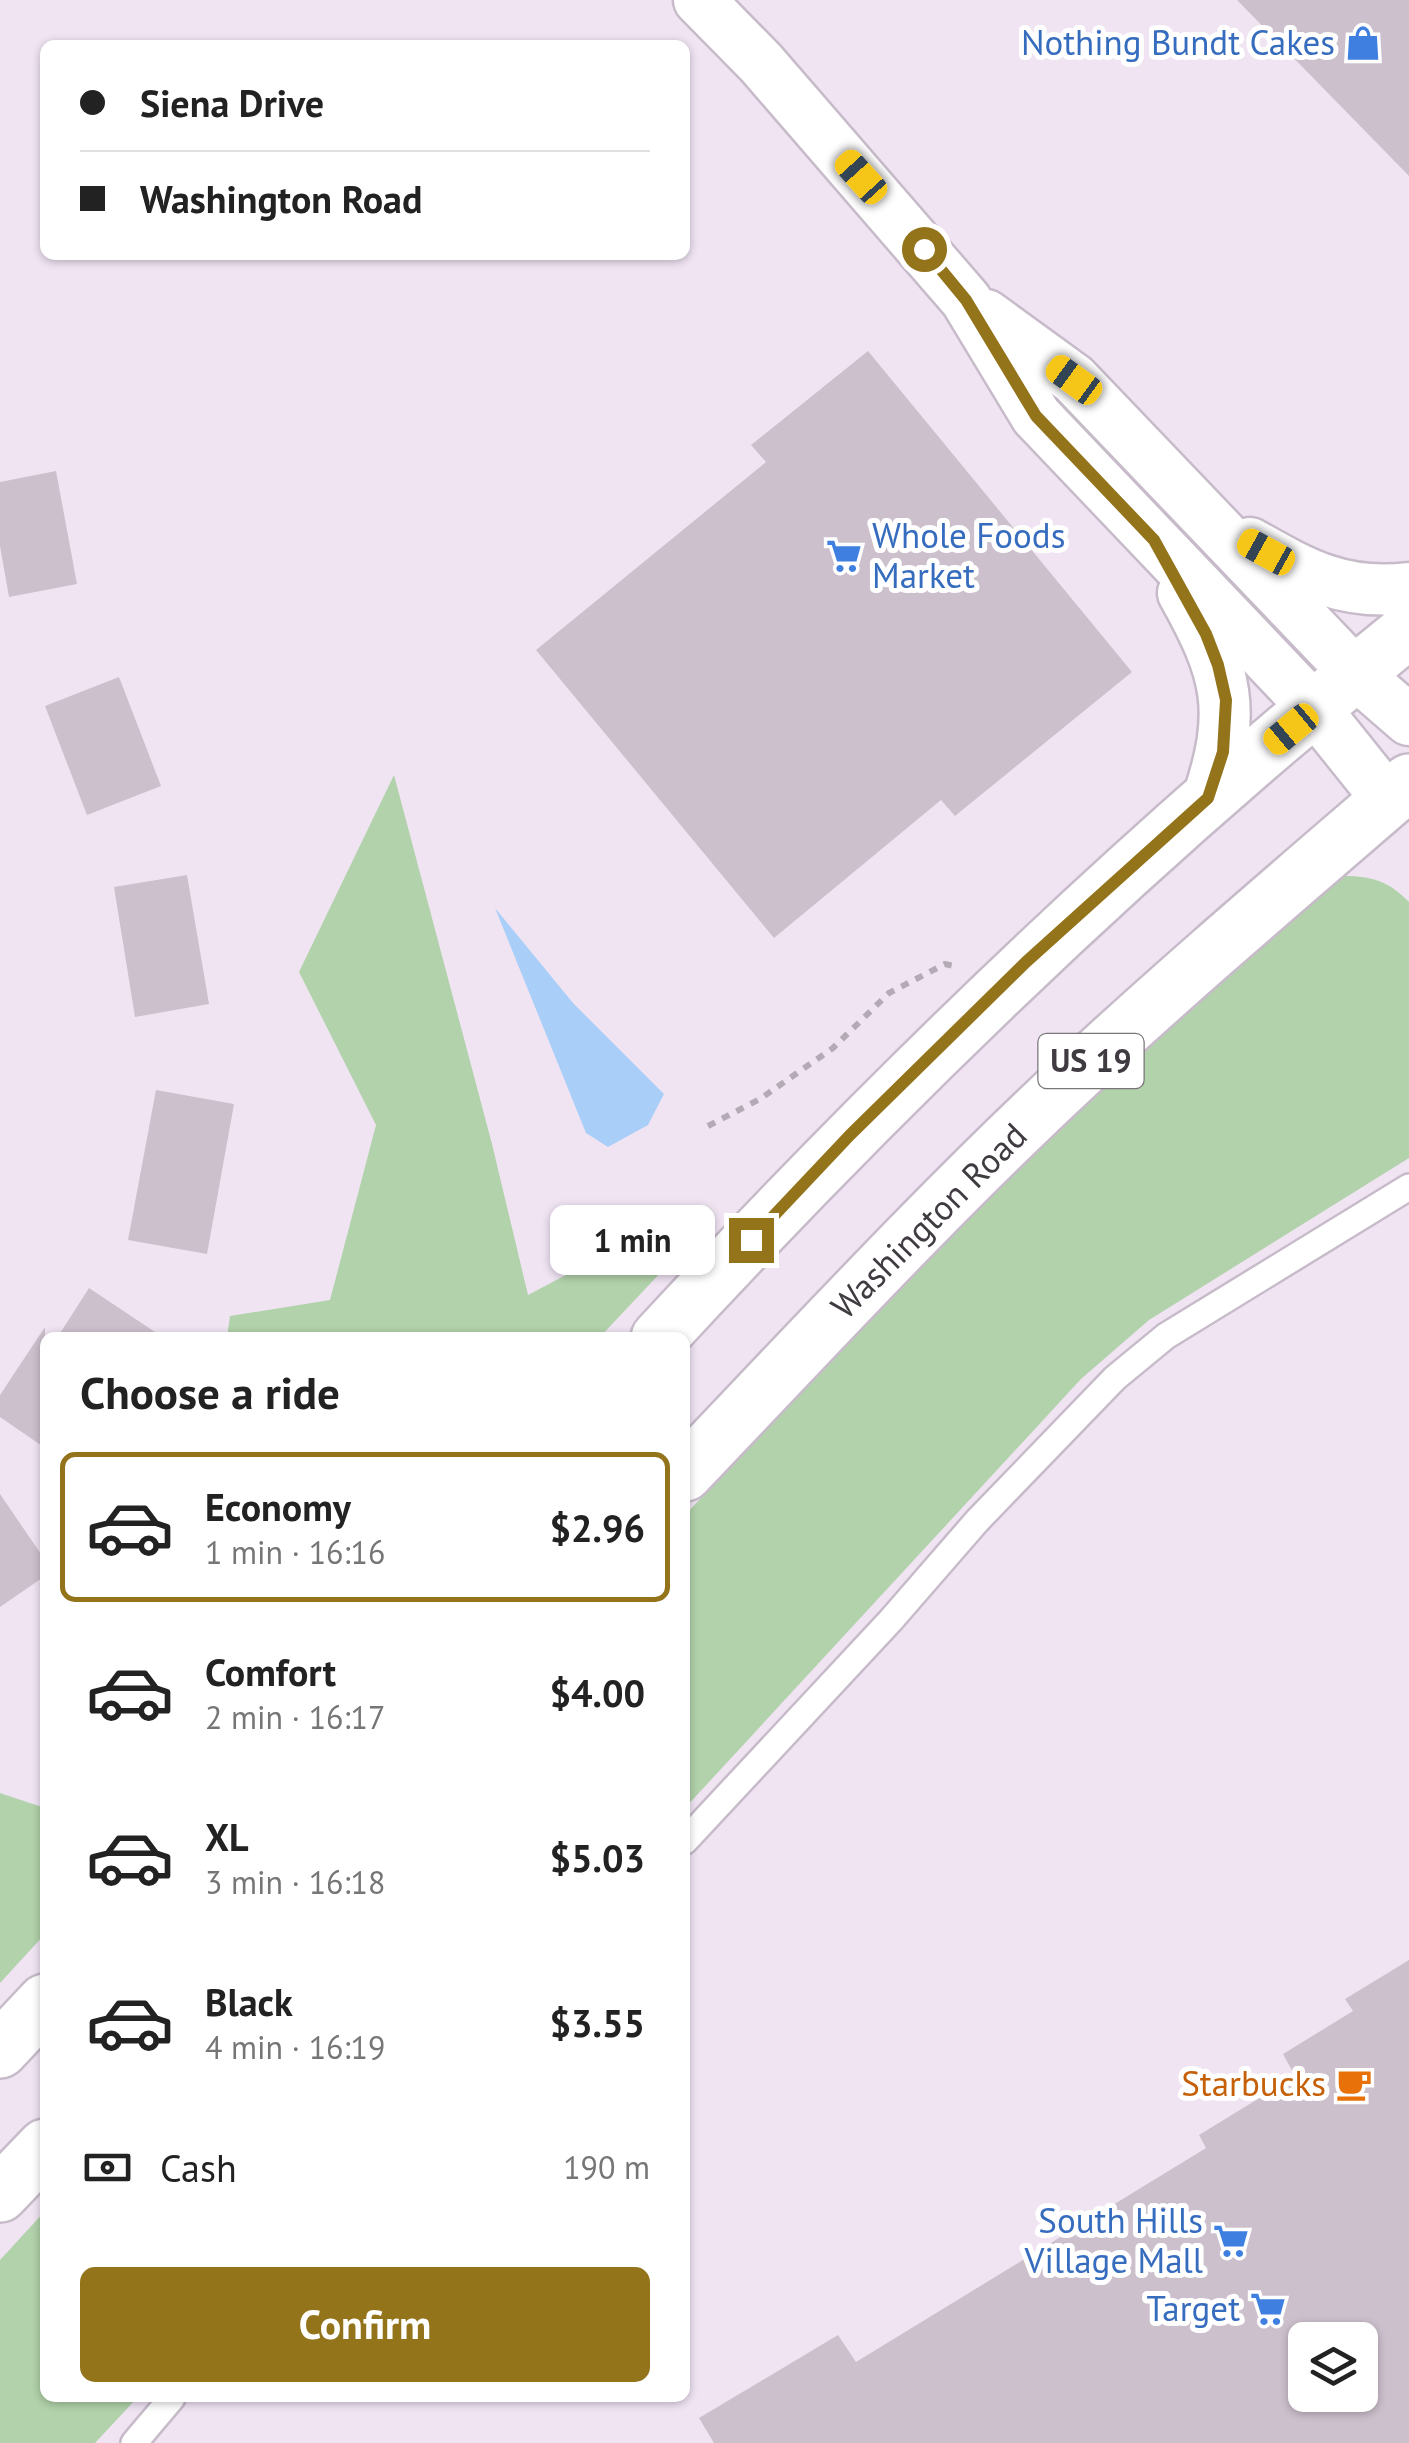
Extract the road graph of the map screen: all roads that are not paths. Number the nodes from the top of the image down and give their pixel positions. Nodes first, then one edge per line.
1 (700, 0) edge
2 (966, 300) junction
3 (1208, 519) junction
4 (1154, 540) junction
5 (1409, 588) edge
6 (1409, 630) edge
7 (1356, 674) junction
8 (1315, 709) junction
9 (1409, 720) edge
10 (1208, 798) junction
11 (1402, 802) edge
12 (1409, 1187) edge
13 (665, 1332) edge
14 (690, 1468) edge
15 (690, 1836) edge
16 (40, 2007) edge
17 (0, 2050) edge
18 (40, 2152) edge
19 (0, 2194) edge
20 (169, 2402) edge
21 (134, 2443) edge

1 - 2 street
2 - 3 street
2 - 4 street
3 - 5 street
3 - 7 street
4 - 8 street
4 - 10 street
6 - 7 main road
7 - 8 main road
7 - 9 street
8 - 10 main road
8 - 11 street
10 - 13 main road
11 - 14 main road, Washington Road / US 19
12 - 15 lane
16 - 17 main road
18 - 19 main road
20 - 21 lane

